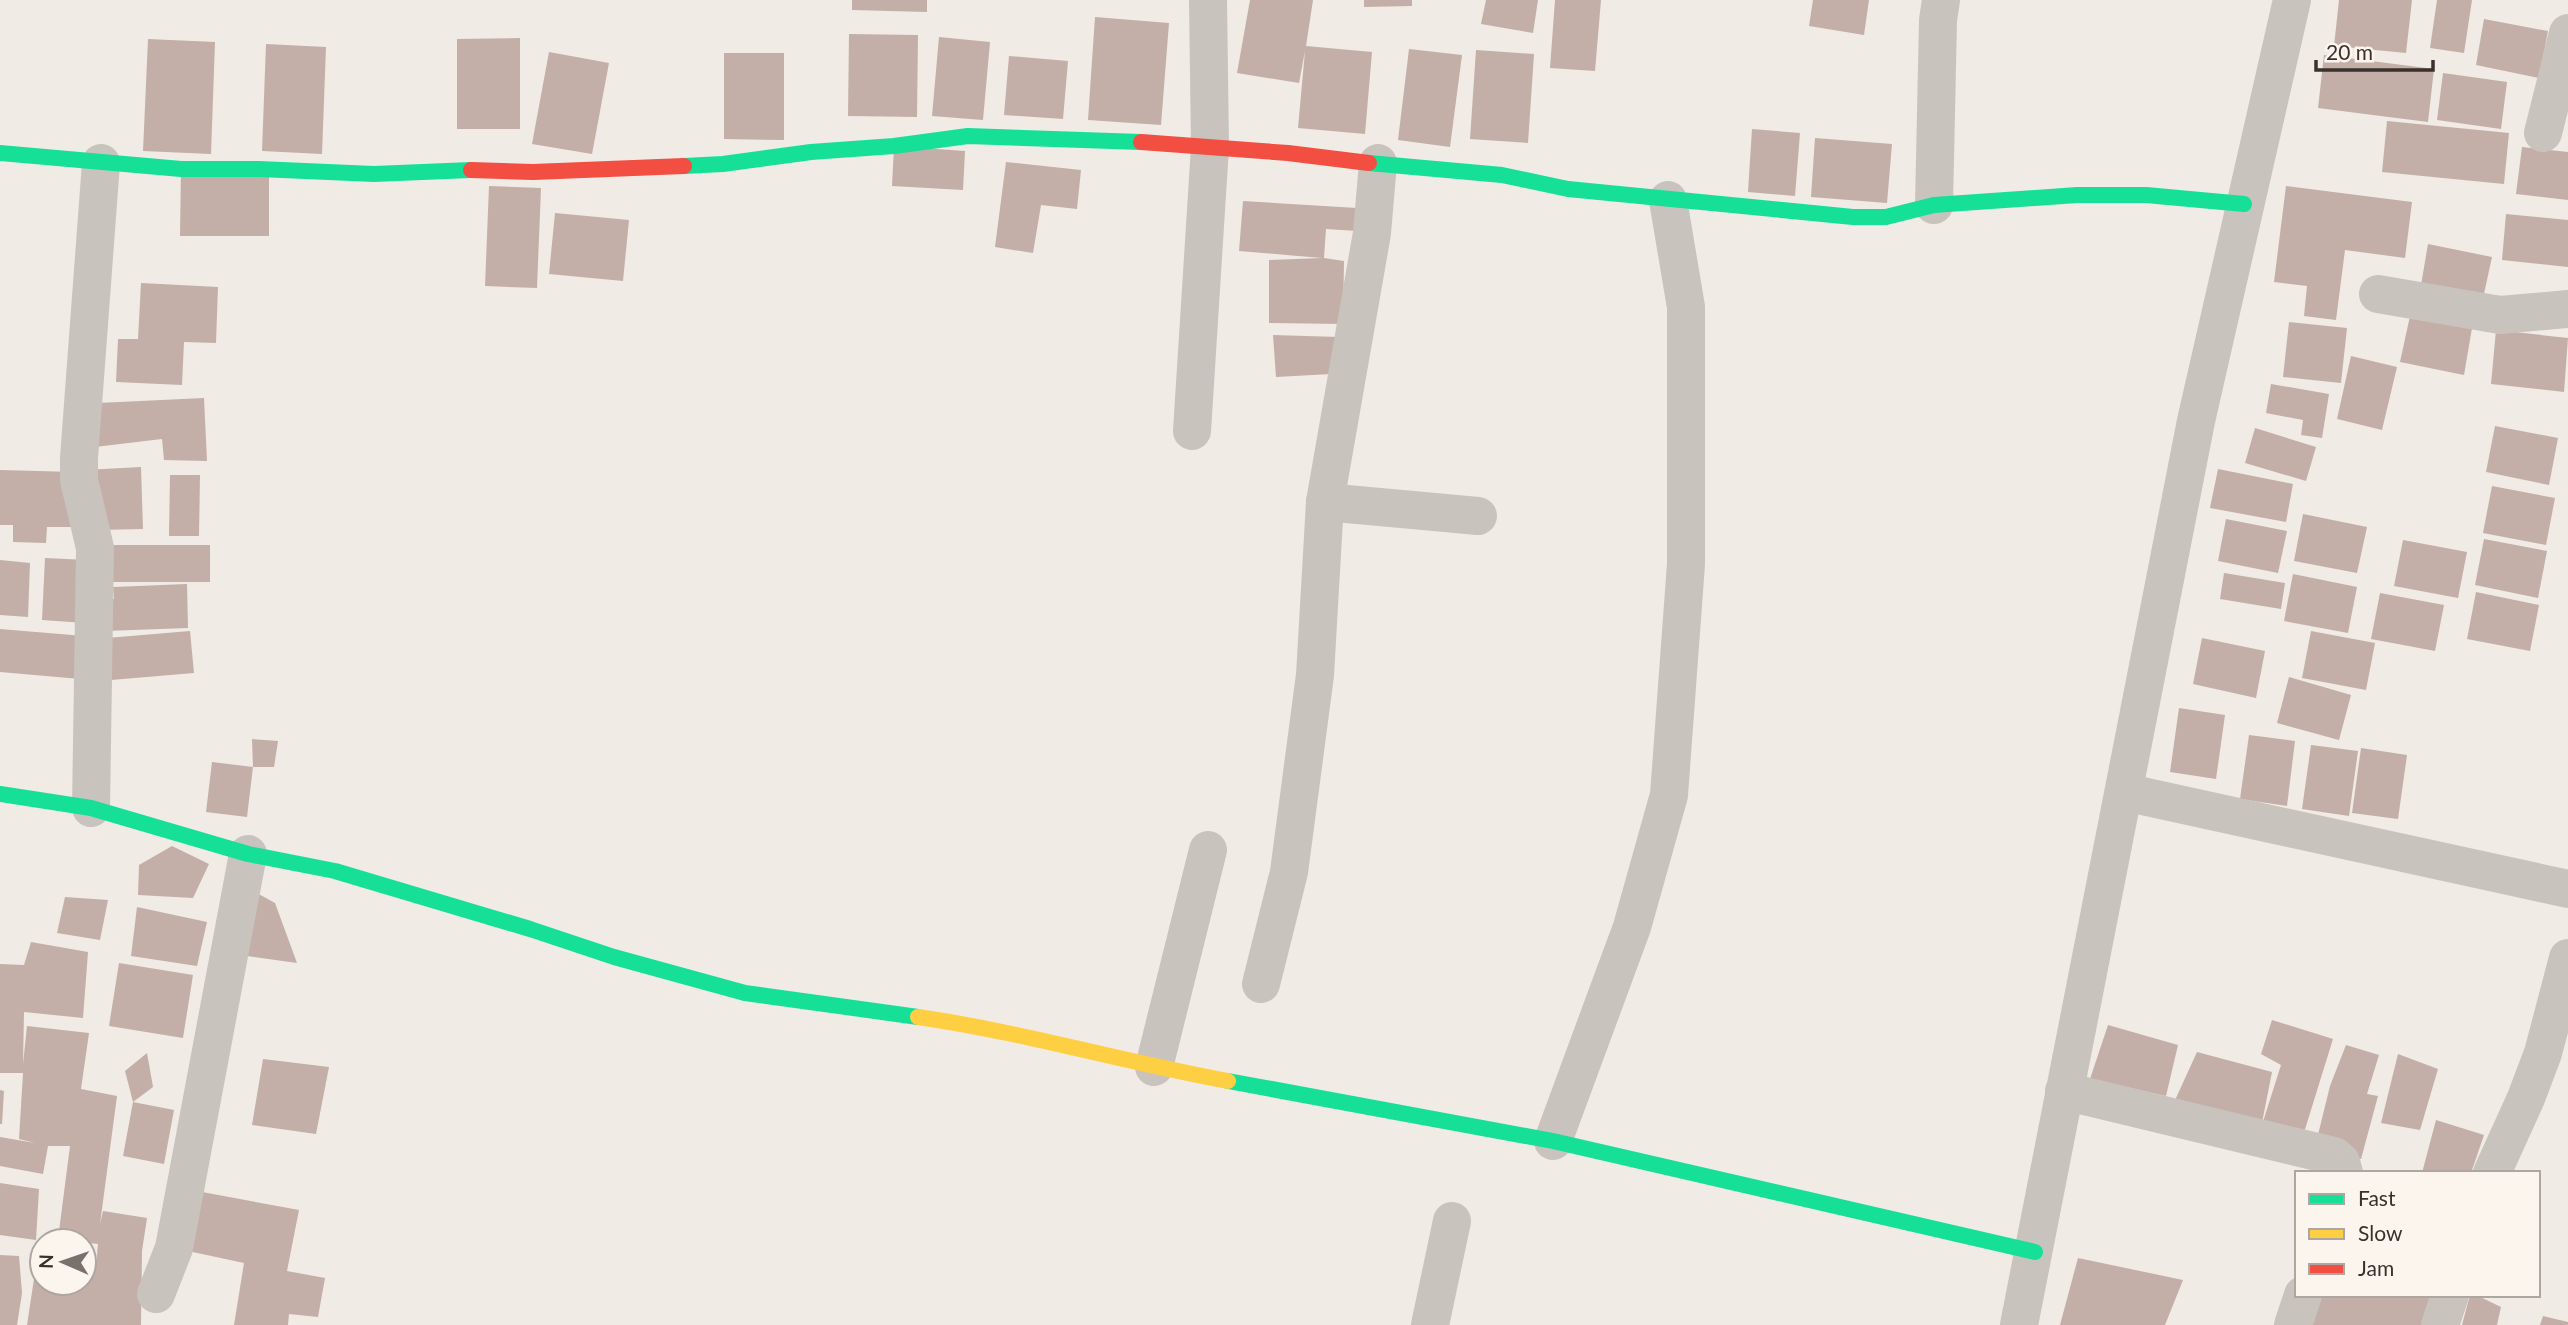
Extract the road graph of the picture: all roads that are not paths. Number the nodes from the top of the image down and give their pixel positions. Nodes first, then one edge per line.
1 (1208, 0) edge
2 (1941, 0) edge
3 (2292, 0) edge
4 (2568, 33) edge
5 (2543, 132) dead end
6 (1210, 147) junction
7 (0, 153) edge
8 (101, 163) junction
9 (1378, 163) junction
10 (1668, 200) junction
11 (2244, 204) junction
12 (1934, 205) junction
13 (2378, 294) dead end
14 (2568, 309) edge
15 (1192, 431) dead end
16 (1325, 502) junction
17 (1478, 516) dead end
18 (2124, 792) junction
19 (0, 794) edge
20 (91, 808) junction
21 (1208, 850) dead end
22 (248, 854) junction
23 (2568, 889) edge
24 (2568, 958) edge
25 (1261, 985) dead end
26 (1154, 1067) junction
27 (2064, 1091) junction
28 (1553, 1141) junction
29 (2344, 1171) edge
30 (2493, 1171) edge
31 (1452, 1221) dead end
32 (2035, 1252) junction
33 (156, 1294) dead end
34 (2302, 1297) edge
35 (2448, 1297) edge
36 (1430, 1325) edge
37 (2019, 1325) edge
38 (2293, 1325) edge
39 (2440, 1325) edge

1 - 6 street
2 - 12 street
3 - 11 street
4 - 5 street
6 - 8 street
6 - 9 street
6 - 15 street
7 - 8 street
8 - 20 street
9 - 10 street
9 - 16 street
10 - 12 street
10 - 28 street
11 - 12 street
11 - 18 street
13 - 14 street
16 - 17 street
16 - 25 street
18 - 23 street
18 - 27 street
19 - 20 street
20 - 22 street
21 - 26 street
22 - 26 street
22 - 33 street
24 - 30 street
26 - 28 street
27 - 29 street
27 - 32 street
28 - 32 street
31 - 36 street
32 - 37 street
34 - 38 street
35 - 39 street

